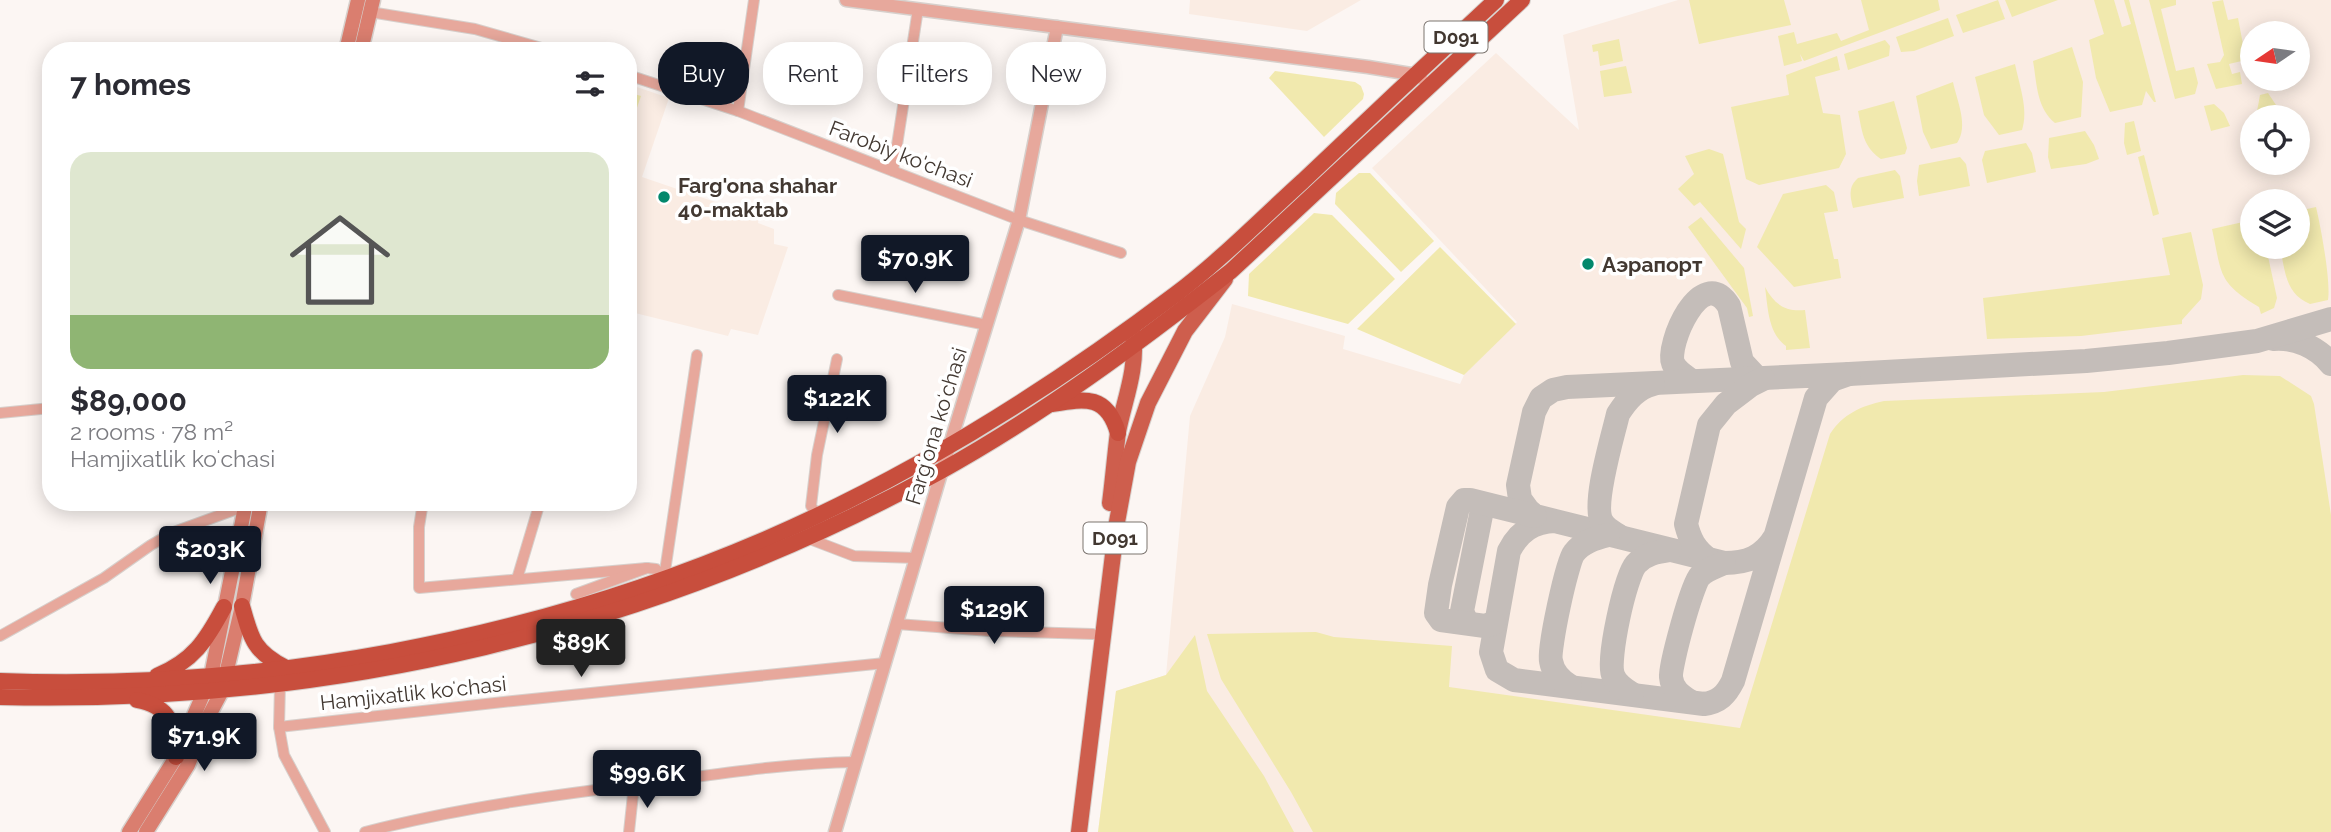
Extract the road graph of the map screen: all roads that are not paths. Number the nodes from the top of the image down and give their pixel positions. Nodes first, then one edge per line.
1 (358, 0) edge
2 (754, 0) edge
3 (846, 0) edge
4 (1496, 0) edge
5 (1522, 0) edge
6 (371, 6) edge
7 (918, 9) junction
8 (1057, 27) junction
9 (347, 42) edge
10 (363, 42) edge
11 (520, 42) edge
12 (637, 78) edge
13 (1424, 80) junction
14 (738, 111) junction
15 (893, 171) junction
16 (1020, 220) junction
17 (1121, 253) dead end
18 (1231, 271) junction
19 (838, 295) dead end
20 (987, 325) junction
21 (1132, 326) junction
22 (1134, 344) junction
23 (697, 355) dead end
24 (837, 359) dead end
25 (1047, 405) junction
26 (42, 409) edge
27 (0, 413) edge
28 (1118, 433) junction
29 (951, 444) junction
30 (942, 470) junction
31 (227, 511) edge
32 (245, 511) edge
33 (259, 511) edge
34 (422, 511) edge
35 (537, 511) edge
36 (817, 515) junction
37 (807, 538) junction
38 (916, 558) junction
39 (647, 568) junction
40 (664, 578) junction
41 (517, 579) junction
42 (576, 594) dead end
43 (242, 606) junction
44 (224, 607) junction
45 (897, 624) junction
46 (1093, 634) junction
47 (0, 636) edge
48 (885, 663) junction
49 (286, 668) junction
50 (219, 675) junction
51 (0, 681) edge
52 (143, 681) junction
53 (280, 685) junction
54 (222, 691) junction
55 (205, 692) junction
56 (0, 696) edge
57 (121, 697) junction
58 (279, 727) junction
59 (176, 757) junction
60 (856, 762) junction
61 (634, 785) junction
62 (129, 832) edge
63 (146, 832) edge
64 (325, 832) edge
65 (365, 832) edge
66 (629, 832) edge
67 (835, 832) edge
68 (1069, 832) edge
69 (1079, 832) edge

1 - 9 main road
2 - 14 street
3 - 7 street
4 - 13 highway, D091
5 - 13 highway, D091
6 - 10 main road
6 - 11 street
7 - 8 street
7 - 15 street
8 - 13 street
8 - 16 street, Fargʻona koʻchasi
12 - 14 street, Farobiy ko'chasi
13 - 18 highway, D091
13 - 21 highway, D091
14 - 15 street, Farobiy ko'chasi
15 - 16 street, Farobiy ko'chasi
16 - 17 street, Farobiy ko'chasi
16 - 20 street, Fargʻona koʻchasi
18 - 22 highway, D091
18 - 69 main road, D091
19 - 20 street
20 - 29 street, Fargʻona koʻchasi
21 - 22 main road, D091
21 - 29 highway
22 - 25 highway
22 - 28 main road, D091
23 - 40 street
24 - 36 street
25 - 28 highway
25 - 30 highway
26 - 27 street
28 - 46 main road, D091
29 - 30 street, Fargʻona koʻchasi
29 - 36 highway
30 - 37 highway
30 - 38 street, Fargʻona koʻchasi
31 - 47 street
32 - 44 main road
33 - 43 main road
34 - 41 street
35 - 41 street
36 - 40 highway
37 - 38 street
37 - 53 highway
38 - 45 street, Fargʻona koʻchasi
39 - 40 street
39 - 41 street
39 - 42 street
40 - 49 highway
43 - 49 highway
43 - 50 main road
44 - 50 main road
44 - 52 highway
45 - 46 street
45 - 48 street, Fargʻona koʻchasi
46 - 68 main road, D091
48 - 58 street, Hamjixatlik koʻchasi
48 - 60 street, Fargʻona koʻchasi
49 - 50 highway
50 - 52 highway
50 - 54 main road
50 - 55 main road
51 - 52 highway
53 - 54 highway
53 - 58 street
54 - 55 highway
54 - 63 main road
55 - 57 highway
55 - 59 main road
56 - 57 highway
57 - 59 highway
58 - 64 street
59 - 62 main road
60 - 61 street
60 - 67 street, Fargʻona koʻchasi
61 - 65 street
61 - 66 street

